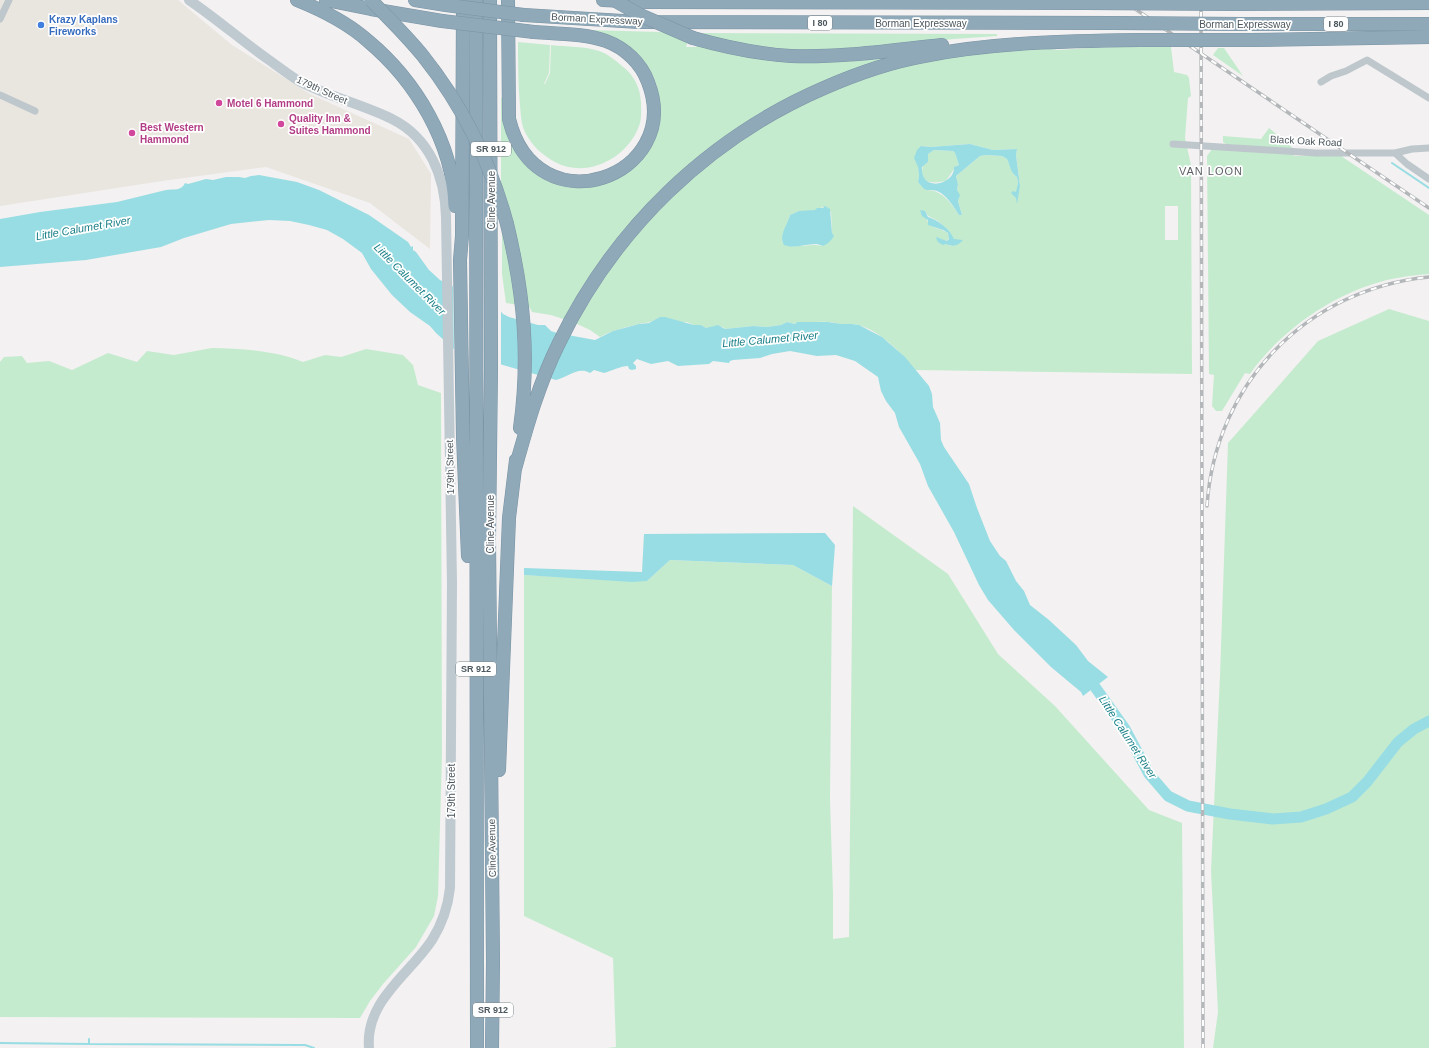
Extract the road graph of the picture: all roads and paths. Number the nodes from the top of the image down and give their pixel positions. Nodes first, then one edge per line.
1 (9, 0) edge
2 (190, 0) edge
3 (297, 0) edge
4 (326, 0) edge
5 (371, 0) edge
6 (415, 0) edge
7 (463, 0) edge
8 (476, 0) edge
9 (490, 0) edge
10 (508, 0) edge
11 (603, 0) edge
12 (614, 0) edge
13 (1429, 3) edge
14 (0, 19) edge
15 (1429, 24) edge
16 (1429, 37) edge
17 (1045, 41) junction
18 (1321, 82) dead end
19 (0, 95) edge
20 (1429, 98) edge
21 (35, 111) dead end
22 (1173, 144) dead end
23 (1429, 148) edge
24 (1395, 153) junction
25 (1429, 179) edge
26 (460, 260) junction
27 (514, 469) junction
28 (476, 652) junction
29 (492, 823) junction
30 (369, 1048) edge
31 (477, 1048) edge
32 (492, 1048) edge

1 - 14 street
2 - 30 street, 179th Street
3 - 26 highway
4 - 10 highway, bridge
5 - 27 highway, bridge
6 - 15 highway, Borman Expressway / I 80, bridge
7 - 26 highway
8 - 28 highway, Cline Avenue / SR 912
9 - 29 highway, Cline Avenue / SR 912
11 - 13 highway, Borman Expressway / I 80, bridge
12 - 17 highway, bridge
16 - 17 highway, bridge
17 - 27 highway
18 - 20 street
19 - 21 street
22 - 24 street, Black Oak Road
23 - 24 street, Black Oak Road
24 - 25 street
26 - 28 highway
27 - 29 highway
28 - 31 highway, Cline Avenue / SR 912
29 - 32 highway, Cline Avenue / SR 912

